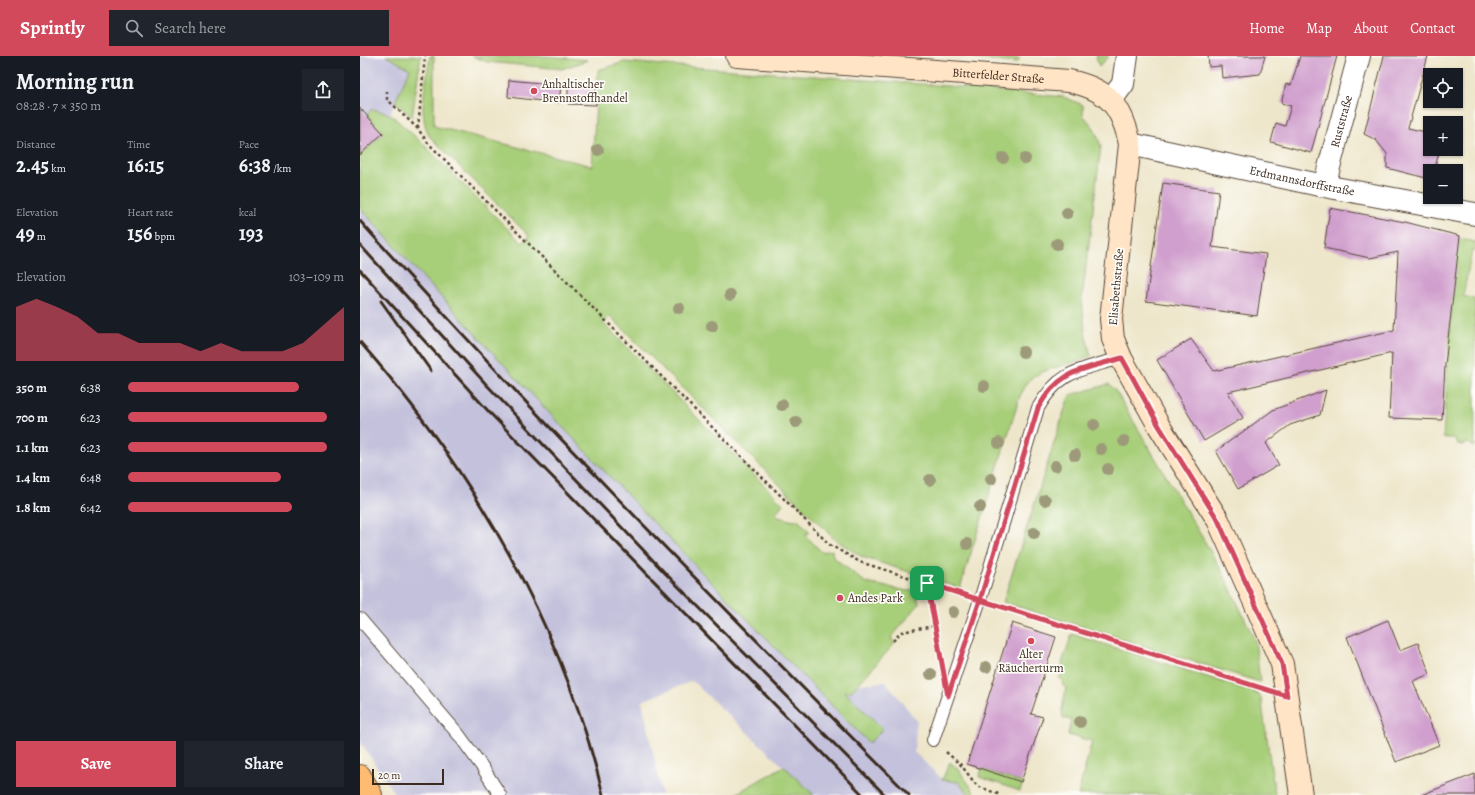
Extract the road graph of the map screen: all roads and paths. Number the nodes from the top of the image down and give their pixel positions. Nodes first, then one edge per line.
1 (425, 56) edge
2 (737, 56) edge
3 (1127, 56) edge
4 (1359, 56) edge
5 (387, 91) dead end
6 (1111, 100) junction
7 (418, 129) junction
8 (1130, 144) junction
9 (1324, 186) junction
10 (1475, 214) edge
11 (1122, 358) junction
12 (927, 583) junction
13 (980, 600) junction
14 (360, 619) edge
15 (934, 626) junction
16 (893, 641) dead end
17 (948, 696) junction
18 (1287, 696) junction
19 (932, 740) joint
20 (360, 776) edge
21 (371, 795) edge
22 (500, 795) edge
23 (1001, 795) edge
24 (1301, 795) edge

1 - 7 path
2 - 6 street, Bitterfelder Straße
3 - 6 street
4 - 9 street, Ruststraße
5 - 7 path
6 - 8 street, Bitterfelder Straße
7 - 12 path
8 - 9 street, Erdmannsdorffstraße
8 - 11 street, Elisabethstraße
9 - 10 street, Erdmannsdorffstraße
11 - 13 lane
11 - 18 street, Elisabethstraße
12 - 13 path
12 - 15 path
13 - 17 lane
13 - 18 path
14 - 22 lane
15 - 16 path
15 - 17 path
17 - 19 lane
18 - 24 street, Elisabethstraße
19 - 23 path
20 - 21 main road

